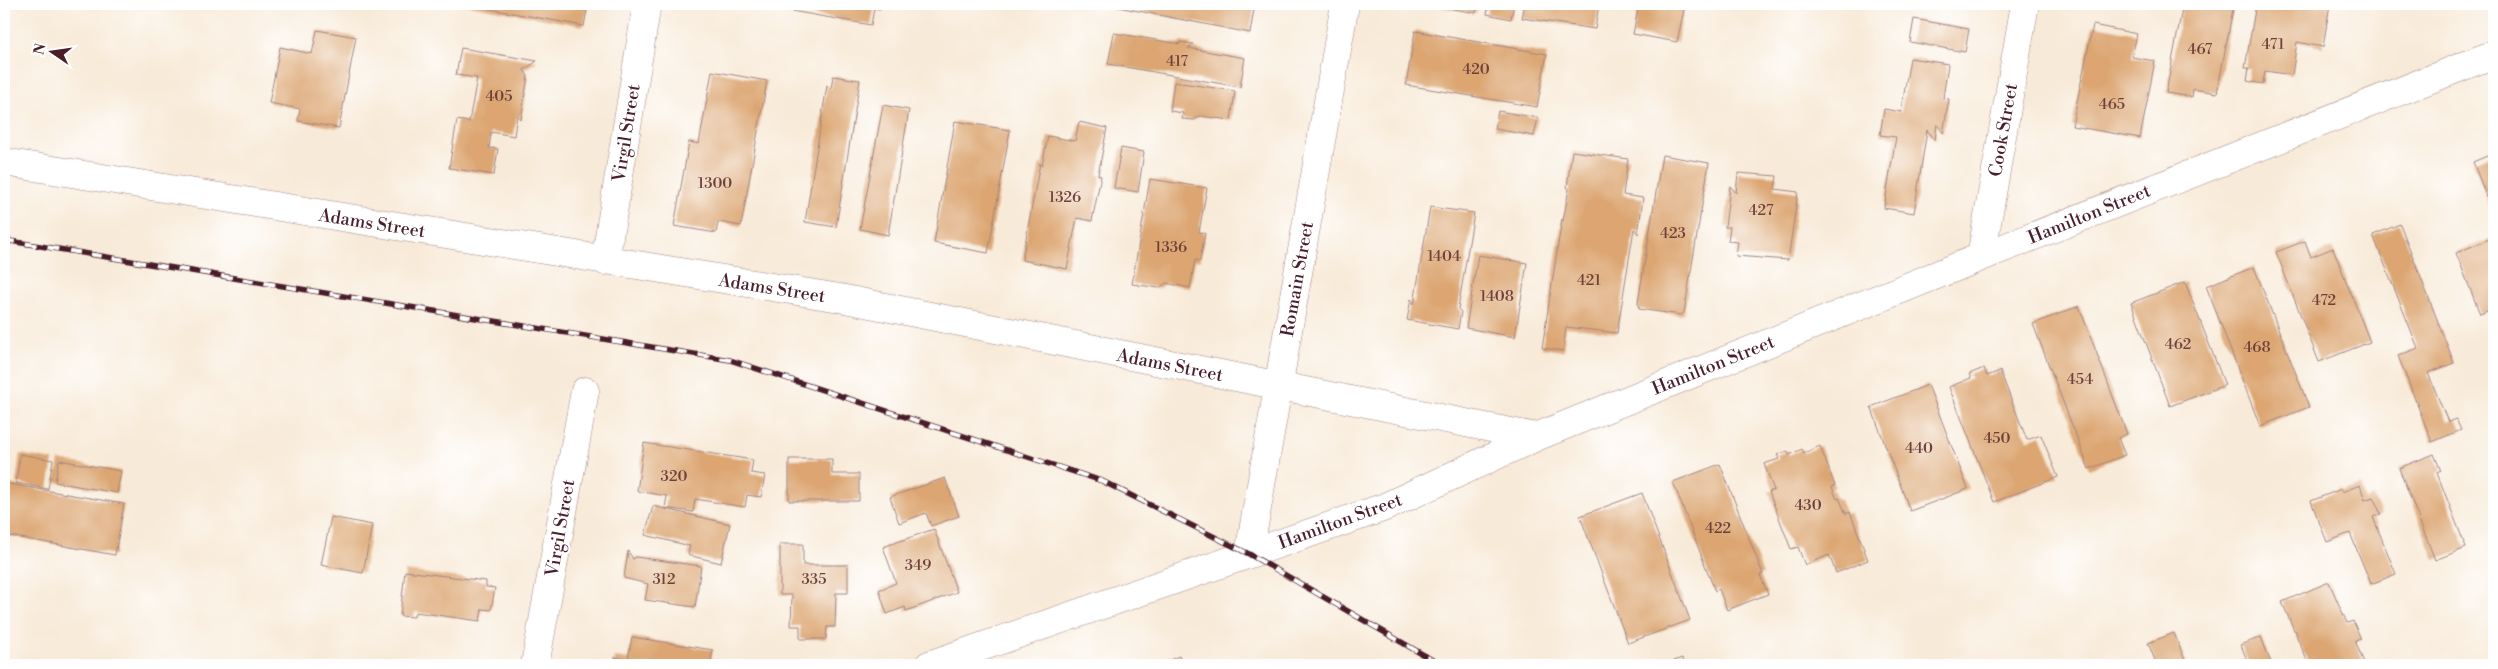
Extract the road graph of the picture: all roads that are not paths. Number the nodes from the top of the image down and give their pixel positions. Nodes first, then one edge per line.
1 (647, 4) edge
2 (1345, 4) edge
3 (2025, 4) edge
4 (2494, 54) edge
5 (4, 162) edge
6 (1981, 257) junction
7 (605, 261) junction
8 (1278, 386) junction
9 (586, 390) dead end
10 (1536, 437) junction
11 (1249, 554) junction
12 (535, 665) edge
13 (929, 665) edge

1 - 7 street, Virgil Street
2 - 8 street, Romain Street
3 - 6 street, Cook Street
4 - 6 street, Hamilton Street
5 - 7 street, Adams Street
6 - 10 street, Hamilton Street
7 - 8 street, Adams Street
8 - 10 street, Adams Street
8 - 11 street, Romain Street
9 - 12 street, Virgil Street
10 - 11 street, Hamilton Street
11 - 13 street, Hamilton Street

